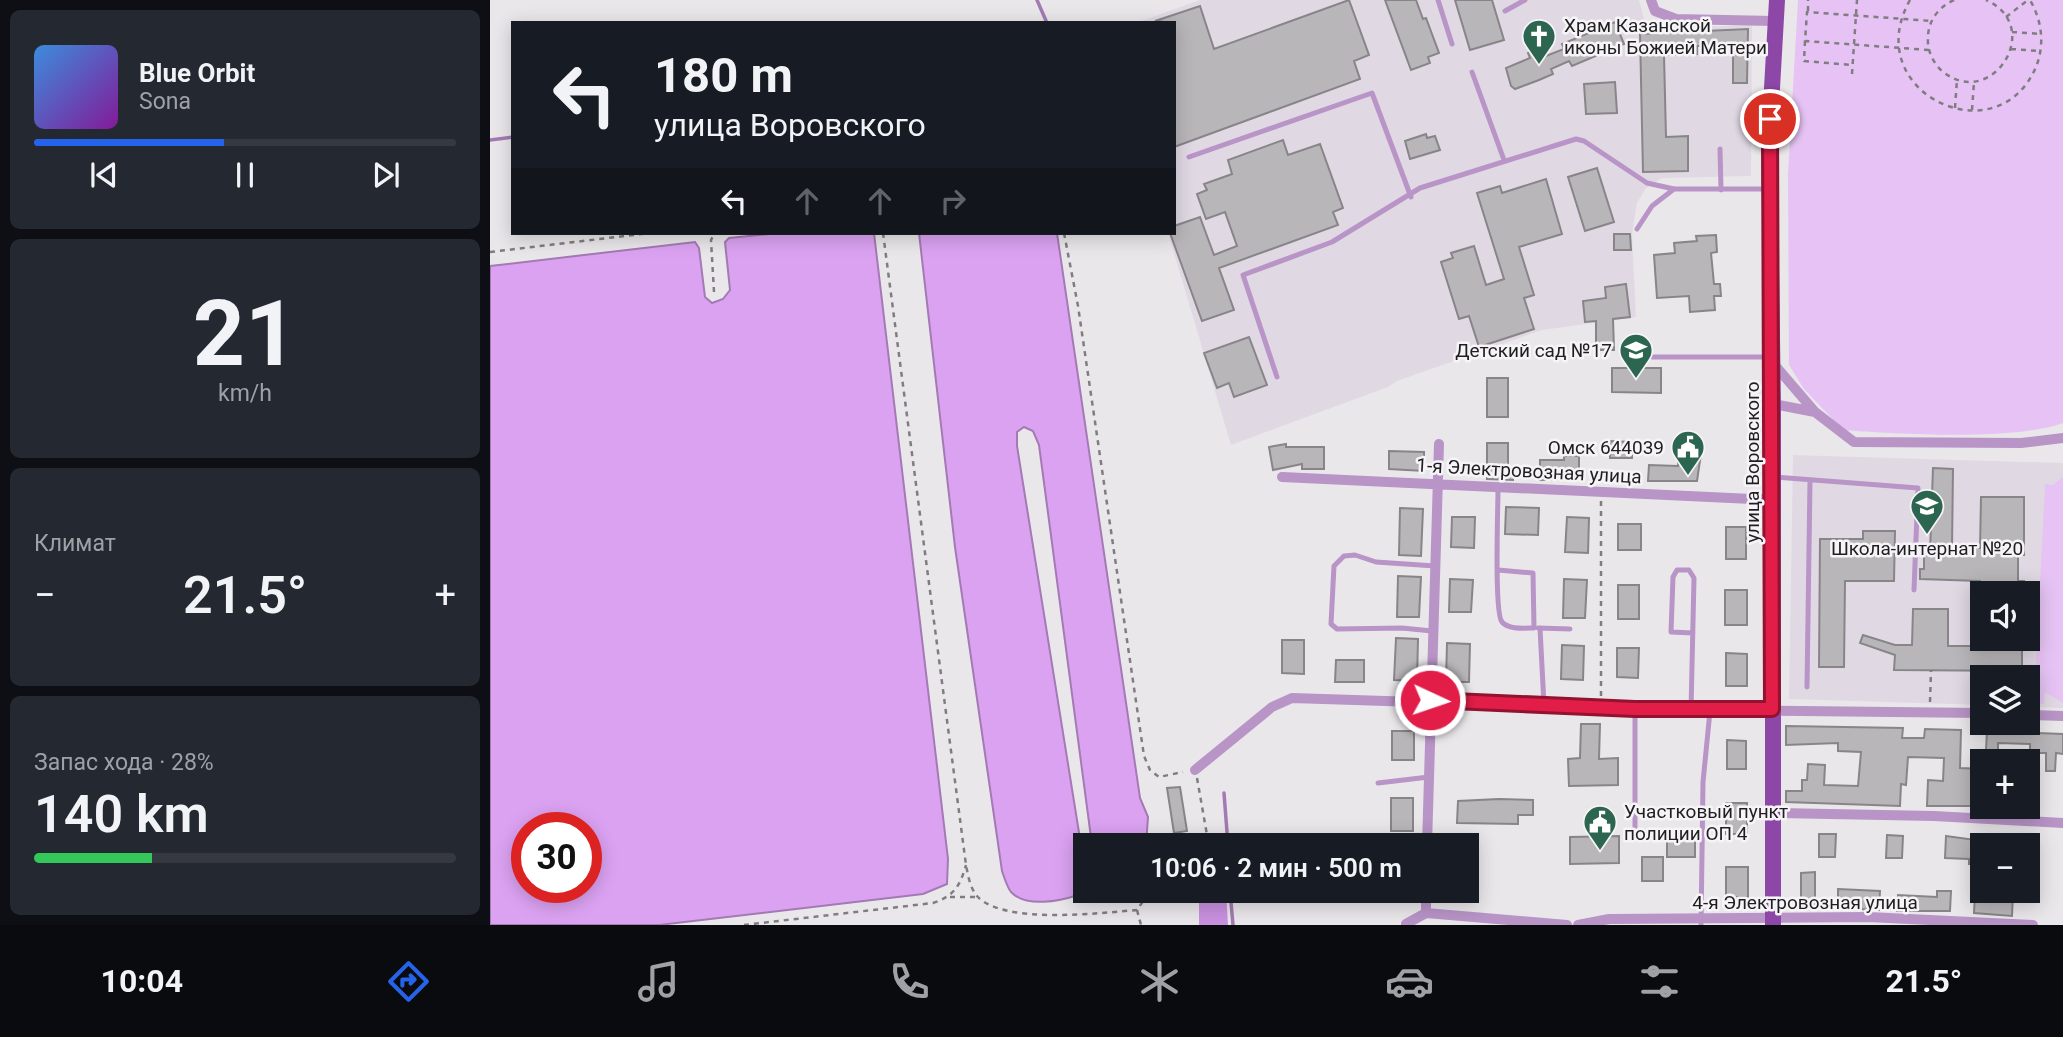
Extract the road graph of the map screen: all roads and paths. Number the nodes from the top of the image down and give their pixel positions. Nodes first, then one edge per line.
1 (1438, 0) edge
2 (1525, 0) edge
3 (1651, 0) edge
4 (1777, 0) edge
5 (1808, 0) edge
6 (1857, 0) edge
7 (1910, 0) edge
8 (1954, 0) edge
9 (1986, 0) edge
10 (2029, 0) edge
11 (1991, 1) edge
12 (1505, 10) dead end
13 (1807, 12) junction
14 (1856, 16) junction
15 (2006, 17) junction
16 (1901, 19) junction
17 (1774, 21) junction
18 (1932, 21) junction
19 (2012, 32) junction
20 (2042, 34) junction
21 (1805, 41) junction
22 (1452, 44) dead end
23 (1854, 44) junction
24 (1899, 48) junction
25 (2011, 49) junction
26 (1929, 50) junction
27 (2040, 51) junction
28 (1852, 65) junction
29 (1472, 72) dead end
30 (1852, 74) dead end
31 (1957, 79) junction
32 (1975, 81) junction
33 (1955, 109) junction
34 (1972, 110) junction
35 (1720, 149) dead end
36 (1189, 157) dead end
37 (1504, 160) junction
38 (1674, 189) junction
39 (1721, 190) junction
40 (1770, 190) junction
41 (1410, 197) junction
42 (1637, 229) dead end
43 (633, 235) edge
44 (714, 235) edge
45 (883, 235) edge
46 (1064, 235) edge
47 (490, 252) edge
48 (714, 292) dead end
49 (1652, 357) dead end
50 (1773, 360) junction
51 (1276, 377) dead end
52 (1773, 404) junction
53 (1815, 412) junction
54 (2063, 438) edge
55 (1439, 444) dead end
56 (1283, 477) dead end
57 (1773, 477) junction
58 (1810, 480) junction
59 (1437, 483) junction
60 (1498, 490) junction
61 (1601, 494) junction
62 (1773, 500) junction
63 (1435, 566) junction
64 (1498, 570) junction
65 (1914, 590) dead end
66 (1537, 628) junction
67 (1570, 629) dead end
68 (1432, 631) junction
69 (1693, 633) junction
70 (1931, 670) dead end
71 (1807, 687) dead end
72 (1430, 700) junction
73 (1544, 706) junction
74 (1601, 708) junction
75 (1635, 709) junction
76 (1772, 709) junction
77 (1691, 710) junction
78 (1710, 710) junction
79 (1930, 712) junction
80 (1970, 713) edge
81 (2040, 715) edge
82 (2063, 716) edge
83 (1195, 770) junction
84 (1429, 777) junction
85 (1378, 783) dead end
86 (1773, 813) junction
87 (2063, 823) edge
88 (1207, 833) edge
89 (1427, 833) edge
90 (1635, 834) dead end
91 (966, 866) junction
92 (950, 897) junction
93 (978, 897) junction
94 (1142, 903) edge
95 (1426, 903) edge
96 (1137, 910) junction
97 (1426, 914) junction
98 (1773, 921) edge
99 (1701, 922) edge
100 (1411, 924) edge
101 (744, 925) edge
102 (1141, 925) edge
103 (1567, 925) edge
104 (1578, 925) edge
105 (2033, 925) edge

1 - 22 lane
2 - 12 lane
3 - 17 street
4 - 17 main road, улица Воровского
5 - 13 path
6 - 14 path
7 - 16 path
8 - 18 path
9 - 11 path
10 - 15 path
10 - 20 path
11 - 15 path
13 - 14 path
13 - 21 path
14 - 16 path
14 - 23 path
15 - 19 path
16 - 18 path
16 - 24 path
17 - 40 main road, улица Воровского
18 - 26 path
19 - 20 path
19 - 25 path
20 - 27 path
21 - 23 path
21 - 28 path
23 - 24 path
23 - 28 path
24 - 26 path
24 - 33 path
25 - 27 path
25 - 32 path
26 - 31 path
27 - 34 path
28 - 30 path
29 - 37 lane
31 - 32 path
31 - 33 path
32 - 34 path
33 - 34 path
35 - 39 lane
36 - 41 lane
37 - 38 lane
37 - 41 lane
38 - 39 lane
38 - 42 lane
39 - 40 lane
40 - 50 main road, улица Воровского
41 - 51 lane
43 - 47 path
44 - 48 path
45 - 91 path
46 - 83 path
49 - 50 lane
50 - 52 main road, улица Воровского
50 - 53 street
52 - 53 street
52 - 57 main road, улица Воровского
53 - 54 street
55 - 59 street
56 - 59 street, 1-я Электровозная улица
57 - 58 lane
57 - 62 main road, улица Воровского
58 - 65 lane
58 - 71 lane
59 - 60 street, 1-я Электровозная улица
59 - 63 street
60 - 61 street, 1-я Электровозная улица
60 - 64 lane
61 - 62 street, 1-я Электровозная улица
61 - 74 path
62 - 76 main road, улица Воровского
63 - 68 street
63 - 68 lane
64 - 66 lane
64 - 66 lane
66 - 67 lane
66 - 73 lane
68 - 72 street
69 - 69 lane
69 - 77 lane
70 - 79 path
72 - 73 street
72 - 83 street
72 - 84 street
73 - 74 street
74 - 75 street
75 - 77 street
75 - 90 lane
76 - 78 street
76 - 79 street
76 - 86 main road, улица Воровского
77 - 78 street
78 - 99 lane
79 - 80 street
81 - 82 street
83 - 88 path
84 - 85 lane
84 - 89 street
86 - 87 street
86 - 98 main road, улица Воровского
91 - 92 path
91 - 93 path
92 - 93 path
92 - 101 path
93 - 96 path
94 - 96 path
95 - 97 street
96 - 102 path
97 - 100 street
97 - 103 street
98 - 99 street, 4-я Электровозная улица
98 - 105 street, 4-я Электровозная улица
99 - 104 street, 4-я Электровозная улица

